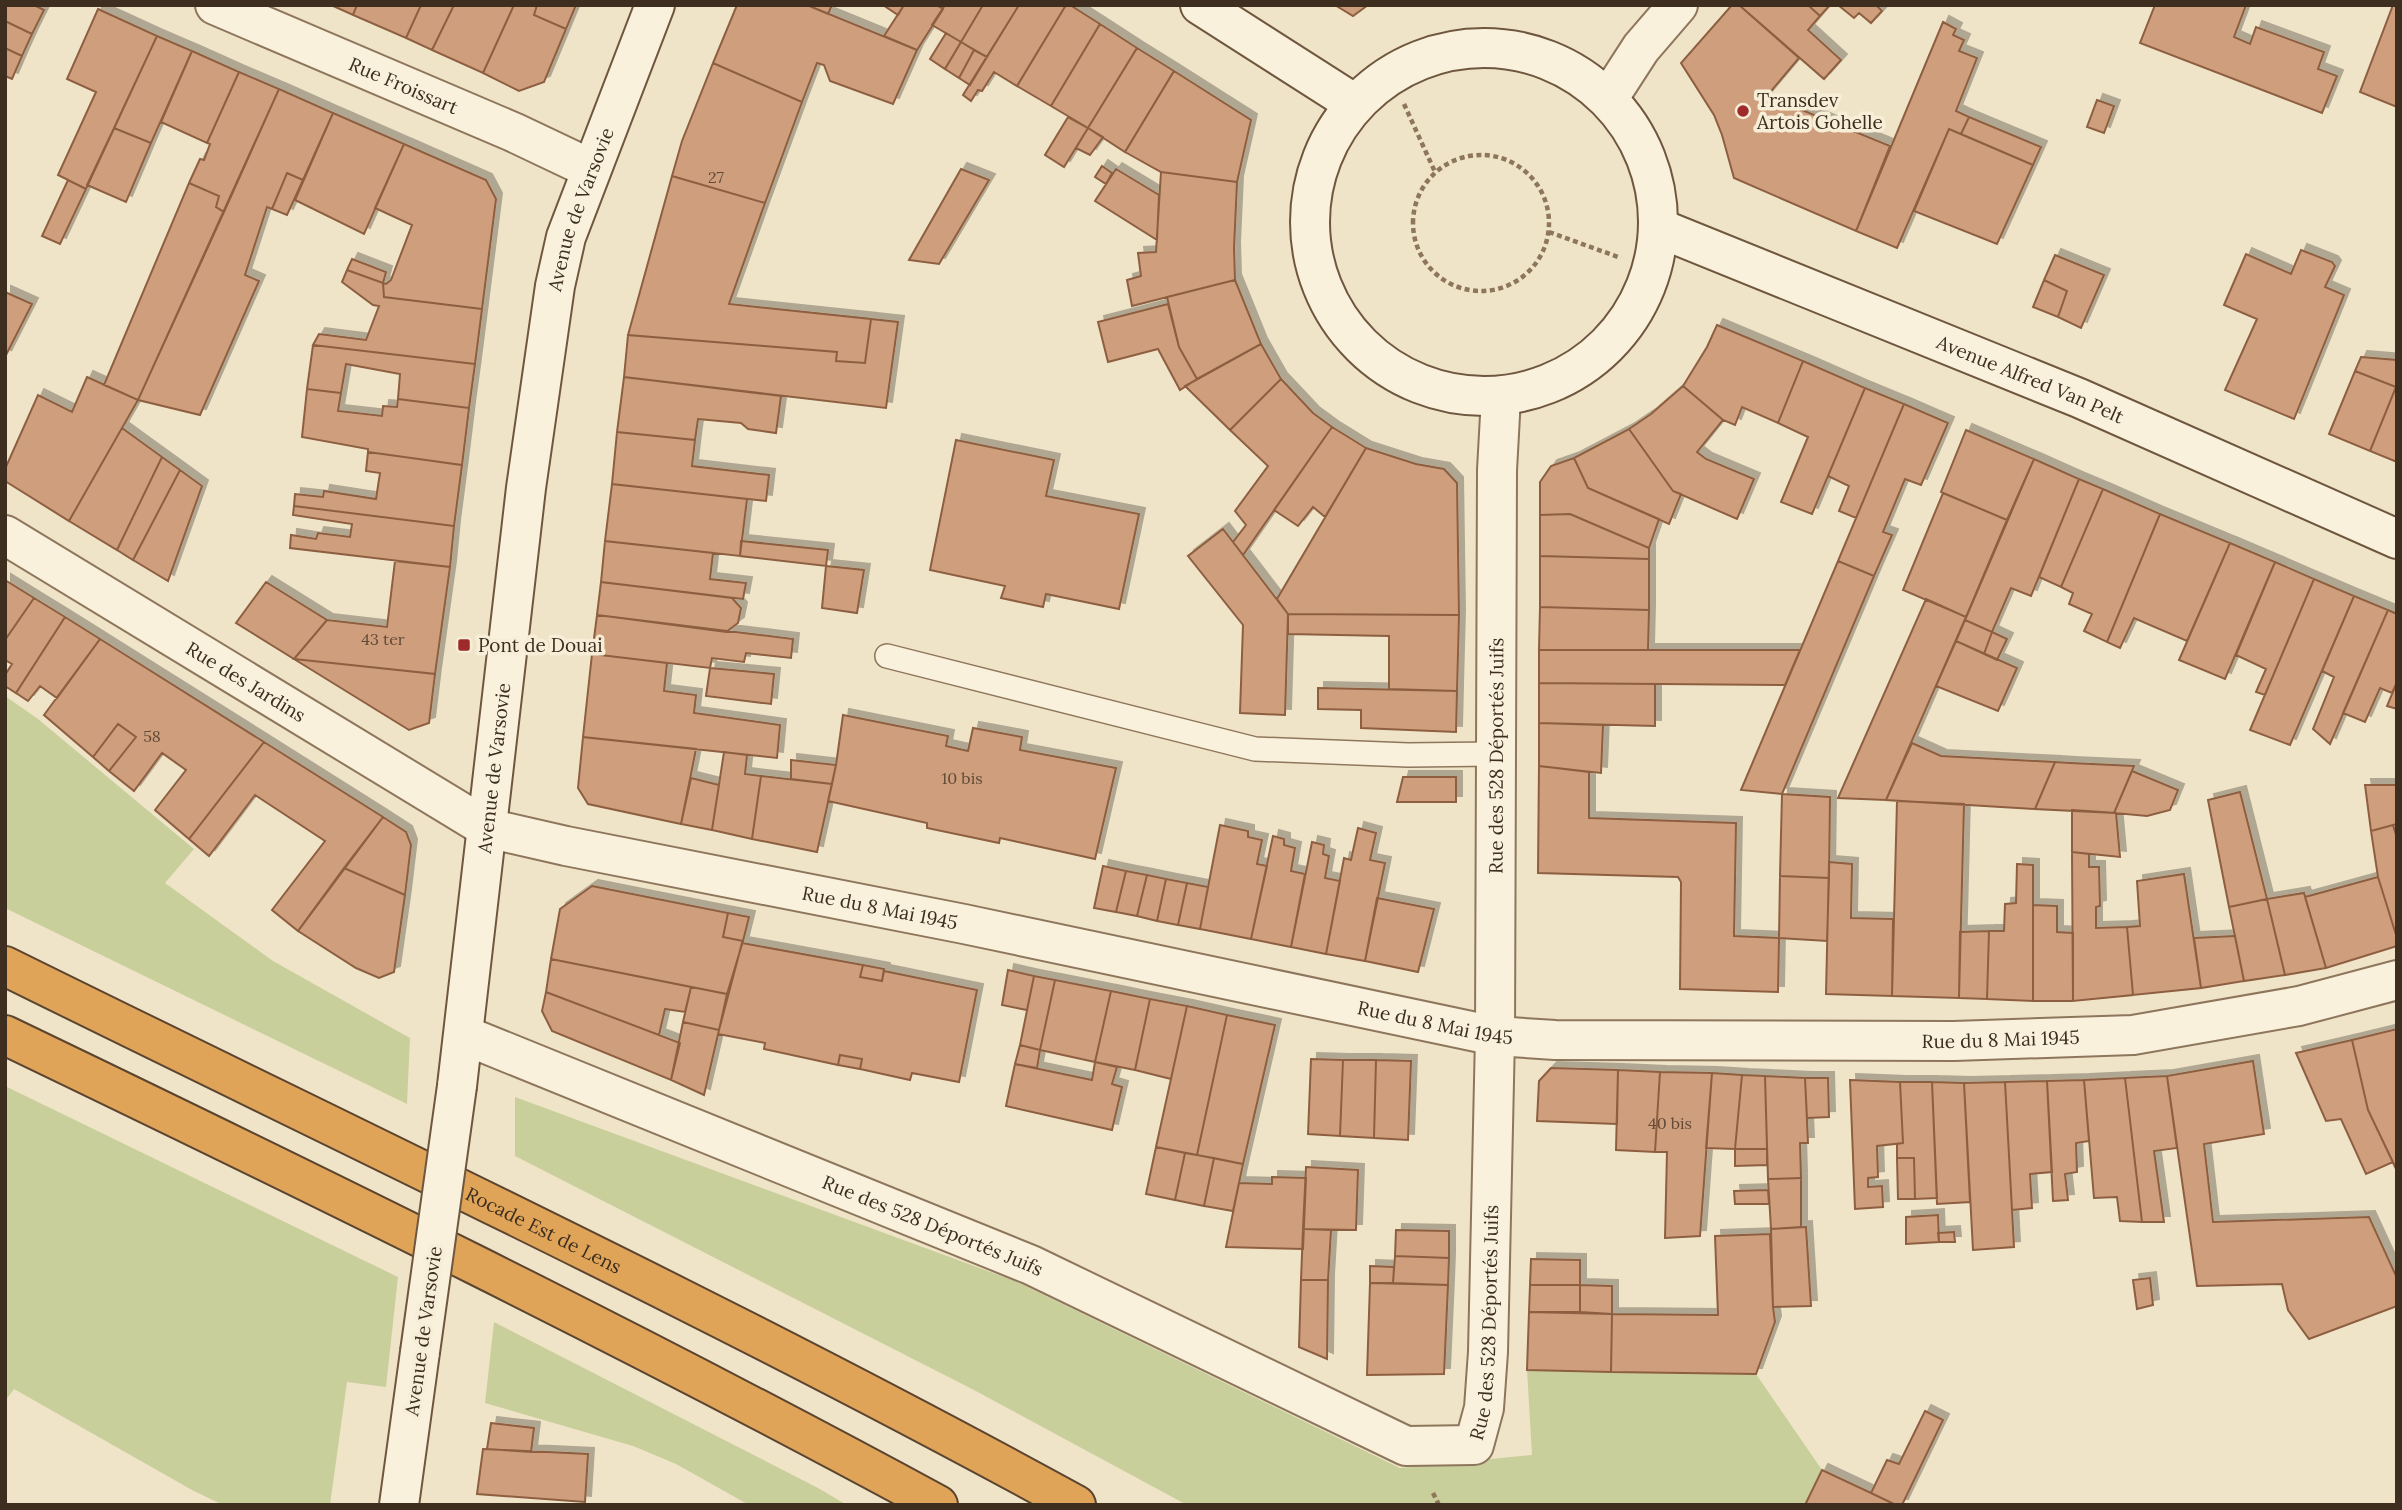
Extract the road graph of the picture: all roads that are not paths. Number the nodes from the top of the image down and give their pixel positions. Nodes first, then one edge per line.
1 (215, 5) edge
2 (655, 5) edge
3 (1200, 5) edge
4 (1678, 5) edge
5 (1608, 99) junction
6 (1355, 104) junction
7 (591, 169) junction
8 (1659, 229) junction
9 (1501, 397) junction
10 (5, 534) edge
11 (2397, 539) edge
12 (887, 656) dead end
13 (1495, 754) junction
14 (487, 828) junction
15 (5, 966) edge
16 (2397, 981) edge
17 (5, 1035) edge
18 (464, 1035) junction
19 (1494, 1036) junction
20 (399, 1505) edge
21 (938, 1505) edge
22 (1076, 1505) edge

1 - 7 street, Rue Froissart
2 - 7 street, Avenue de Varsovie
3 - 6 street
4 - 5 street
5 - 6 street
5 - 8 street
6 - 9 street
7 - 14 street, Avenue de Varsovie
8 - 9 street
8 - 11 street, Avenue Alfred Van Pelt
9 - 13 street, Rue des 528 Déportés Juifs
10 - 14 street, Rue des Jardins
12 - 13 lane
13 - 19 street, Rue des 528 Déportés Juifs
14 - 18 street, Avenue de Varsovie
14 - 19 street, Rue du 8 Mai 1945
15 - 22 highway, Rocade Est de Lens
16 - 19 street, Rue du 8 Mai 1945
17 - 21 highway
18 - 19 street, Rue des 528 Déportés Juifs
18 - 20 street, Avenue de Varsovie, bridge

